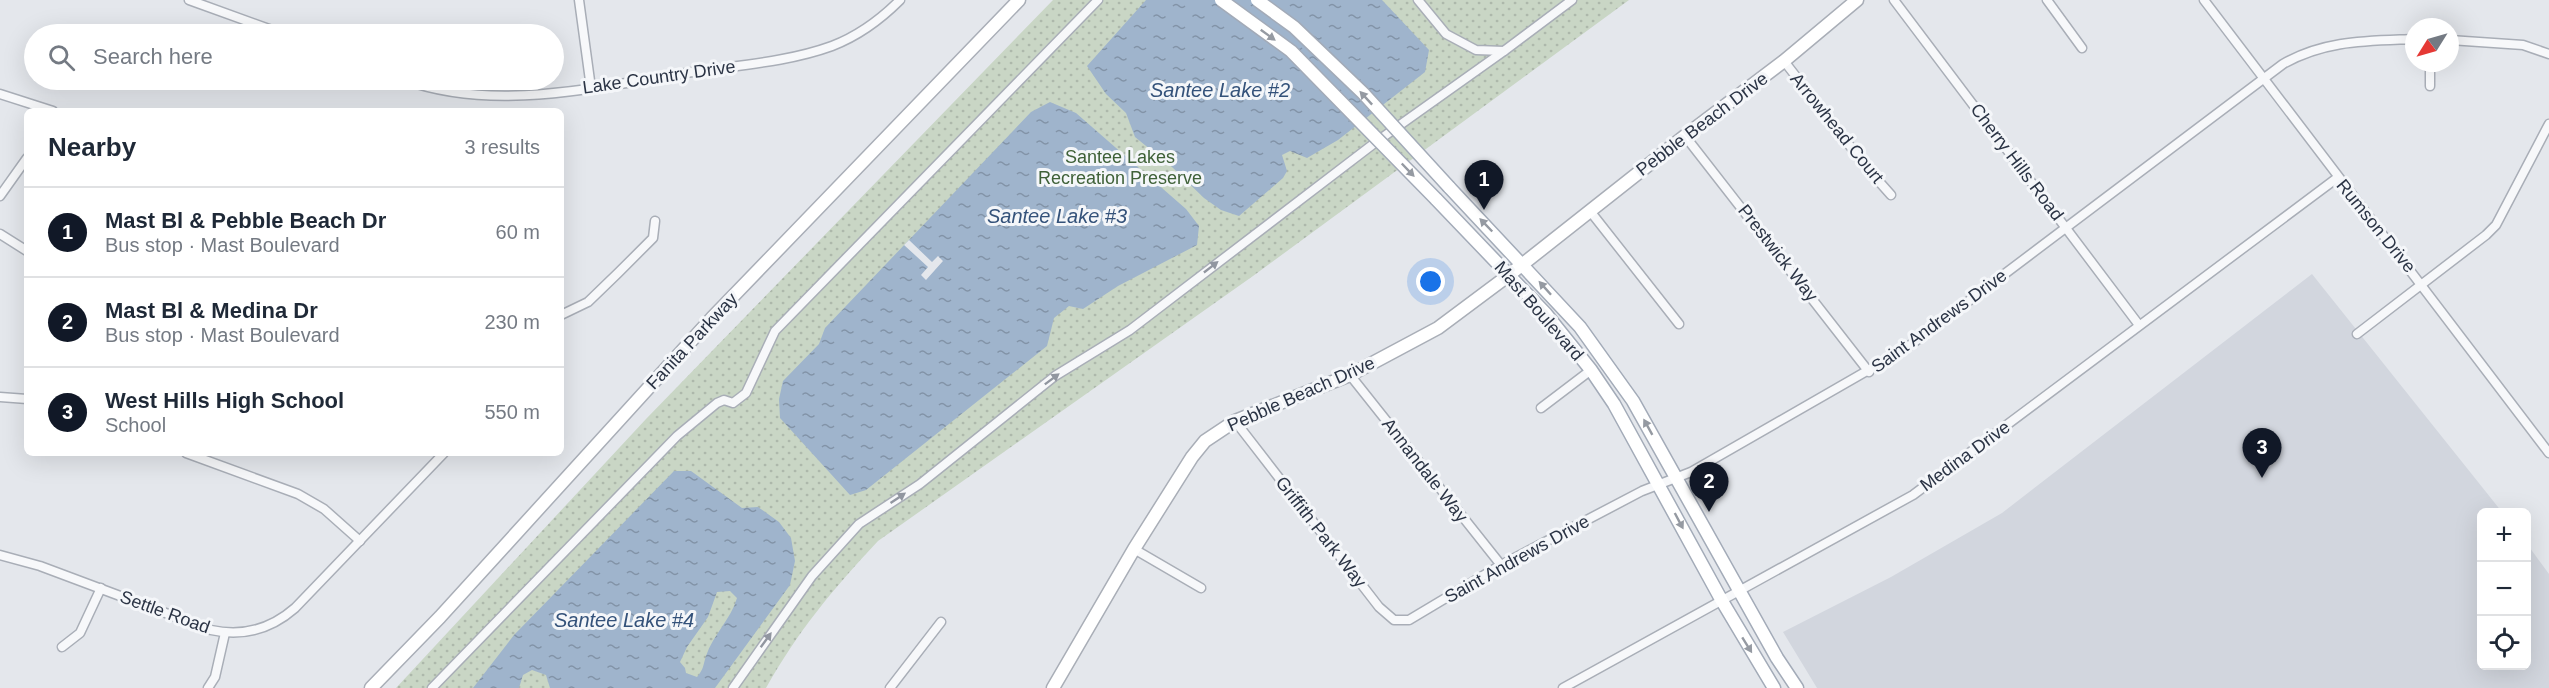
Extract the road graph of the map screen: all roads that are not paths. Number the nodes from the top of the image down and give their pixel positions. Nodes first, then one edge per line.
1 (189, 0) edge
2 (579, 0) edge
3 (900, 0) edge
4 (1018, 0) edge
5 (1098, 0) edge
6 (1221, 0) edge
7 (1257, 0) edge
8 (1418, 0) edge
9 (1572, 0) edge
10 (1857, 0) edge
11 (1894, 0) edge
12 (2047, 0) edge
13 (2204, 0) edge
14 (255, 24) edge
15 (2405, 39) edge
16 (2459, 41) edge
17 (2082, 48) dead end
18 (1504, 51) junction
19 (2549, 54) edge
20 (1784, 62) junction
21 (2430, 72) edge
22 (2263, 79) junction
23 (2430, 86) dead end
24 (591, 88) junction
25 (440, 90) edge
26 (0, 94) edge
27 (44, 108) edge
28 (2549, 124) edge
29 (1685, 136) junction
30 (24, 162) edge
31 (2337, 178) junction
32 (1891, 195) dead end
33 (0, 196) edge
34 (1590, 211) junction
35 (655, 221) dead end
36 (2065, 228) junction
37 (0, 234) edge
38 (24, 249) edge
39 (1523, 264) junction
40 (1509, 275) junction
41 (2422, 284) junction
42 (564, 314) edge
43 (1679, 324) dead end
44 (2139, 325) junction
45 (2357, 334) dead end
46 (1591, 370) junction
47 (1869, 372) junction
48 (1350, 375) junction
49 (0, 397) edge
50 (24, 399) edge
51 (1541, 408) dead end
52 (1235, 421) junction
53 (2549, 453) edge
54 (194, 456) edge
55 (441, 456) edge
56 (1676, 478) junction
57 (1659, 484) junction
58 (360, 541) junction
59 (1134, 549) junction
60 (0, 555) edge
61 (1501, 565) junction
62 (101, 588) junction
63 (1201, 588) dead end
64 (1739, 591) junction
65 (1722, 601) junction
66 (1418, 615) joint
67 (941, 622) dead end
68 (225, 633) junction
69 (62, 647) dead end
70 (208, 688) edge
71 (371, 688) edge
72 (432, 688) edge
73 (733, 688) edge
74 (890, 688) edge
75 (1053, 688) edge
76 (1563, 688) edge
77 (1774, 688) edge
78 (1797, 688) edge

1 - 14 street
2 - 24 street
3 - 24 street, Lake Country Drive
4 - 71 street, Fanita Parkway
5 - 72 street
6 -> 40 street, Mast Boulevard, bridge
39 -> 7 street, Mast Boulevard, bridge
8 - 18 street
9 - 18 street
10 - 20 street, Pebble Beach Drive
11 - 36 street, Cherry Hills Road
12 - 17 street
13 - 22 street, Rumson Drive
15 - 22 street, Saint Andrews Drive
16 - 19 street
73 -> 18 street
20 - 29 street, Pebble Beach Drive
20 - 32 street, Arrowhead Court
21 - 23 street
22 - 31 street, Rumson Drive
22 - 36 street, Saint Andrews Drive
24 - 25 street, Lake Country Drive
26 - 27 street
28 - 41 street
29 - 34 street, Pebble Beach Drive
29 - 47 street, Prestwick Way
30 - 33 street
31 - 41 street, Rumson Drive
31 - 44 street, Medina Drive
34 - 39 street, Pebble Beach Drive
34 - 43 street
35 - 42 street
36 - 44 street, Cherry Hills Road
36 - 47 street, Saint Andrews Drive
37 - 38 street
39 - 40 street, Pebble Beach Drive
56 -> 39 street, Mast Boulevard
40 - 46 street, Mast Boulevard
40 - 48 street, Pebble Beach Drive
41 - 45 street
41 - 53 street, Rumson Drive
44 - 64 street, Medina Drive
46 - 51 street
46 - 57 street, Mast Boulevard
47 - 56 street, Saint Andrews Drive
48 - 52 street, Pebble Beach Drive
48 - 61 street, Annandale Way
49 - 50 street
52 - 59 street, Pebble Beach Drive
52 - 66 street, Griffith Park Way
54 - 58 street
55 - 58 street, Settle Road
56 - 57 street, Saint Andrews Drive
56 - 64 street, Mast Boulevard
57 - 61 street, Saint Andrews Drive
57 -> 65 street, Mast Boulevard
58 - 68 street, Settle Road
59 - 63 street
59 - 75 street, Pebble Beach Drive
60 - 62 street, Settle Road
61 - 66 street, Saint Andrews Drive
62 - 68 street, Settle Road
62 - 69 street
64 - 65 street, Medina Drive
64 - 78 street, Mast Boulevard
65 - 76 street, Medina Drive
65 -> 77 street, Mast Boulevard
67 - 74 street
68 - 70 street

